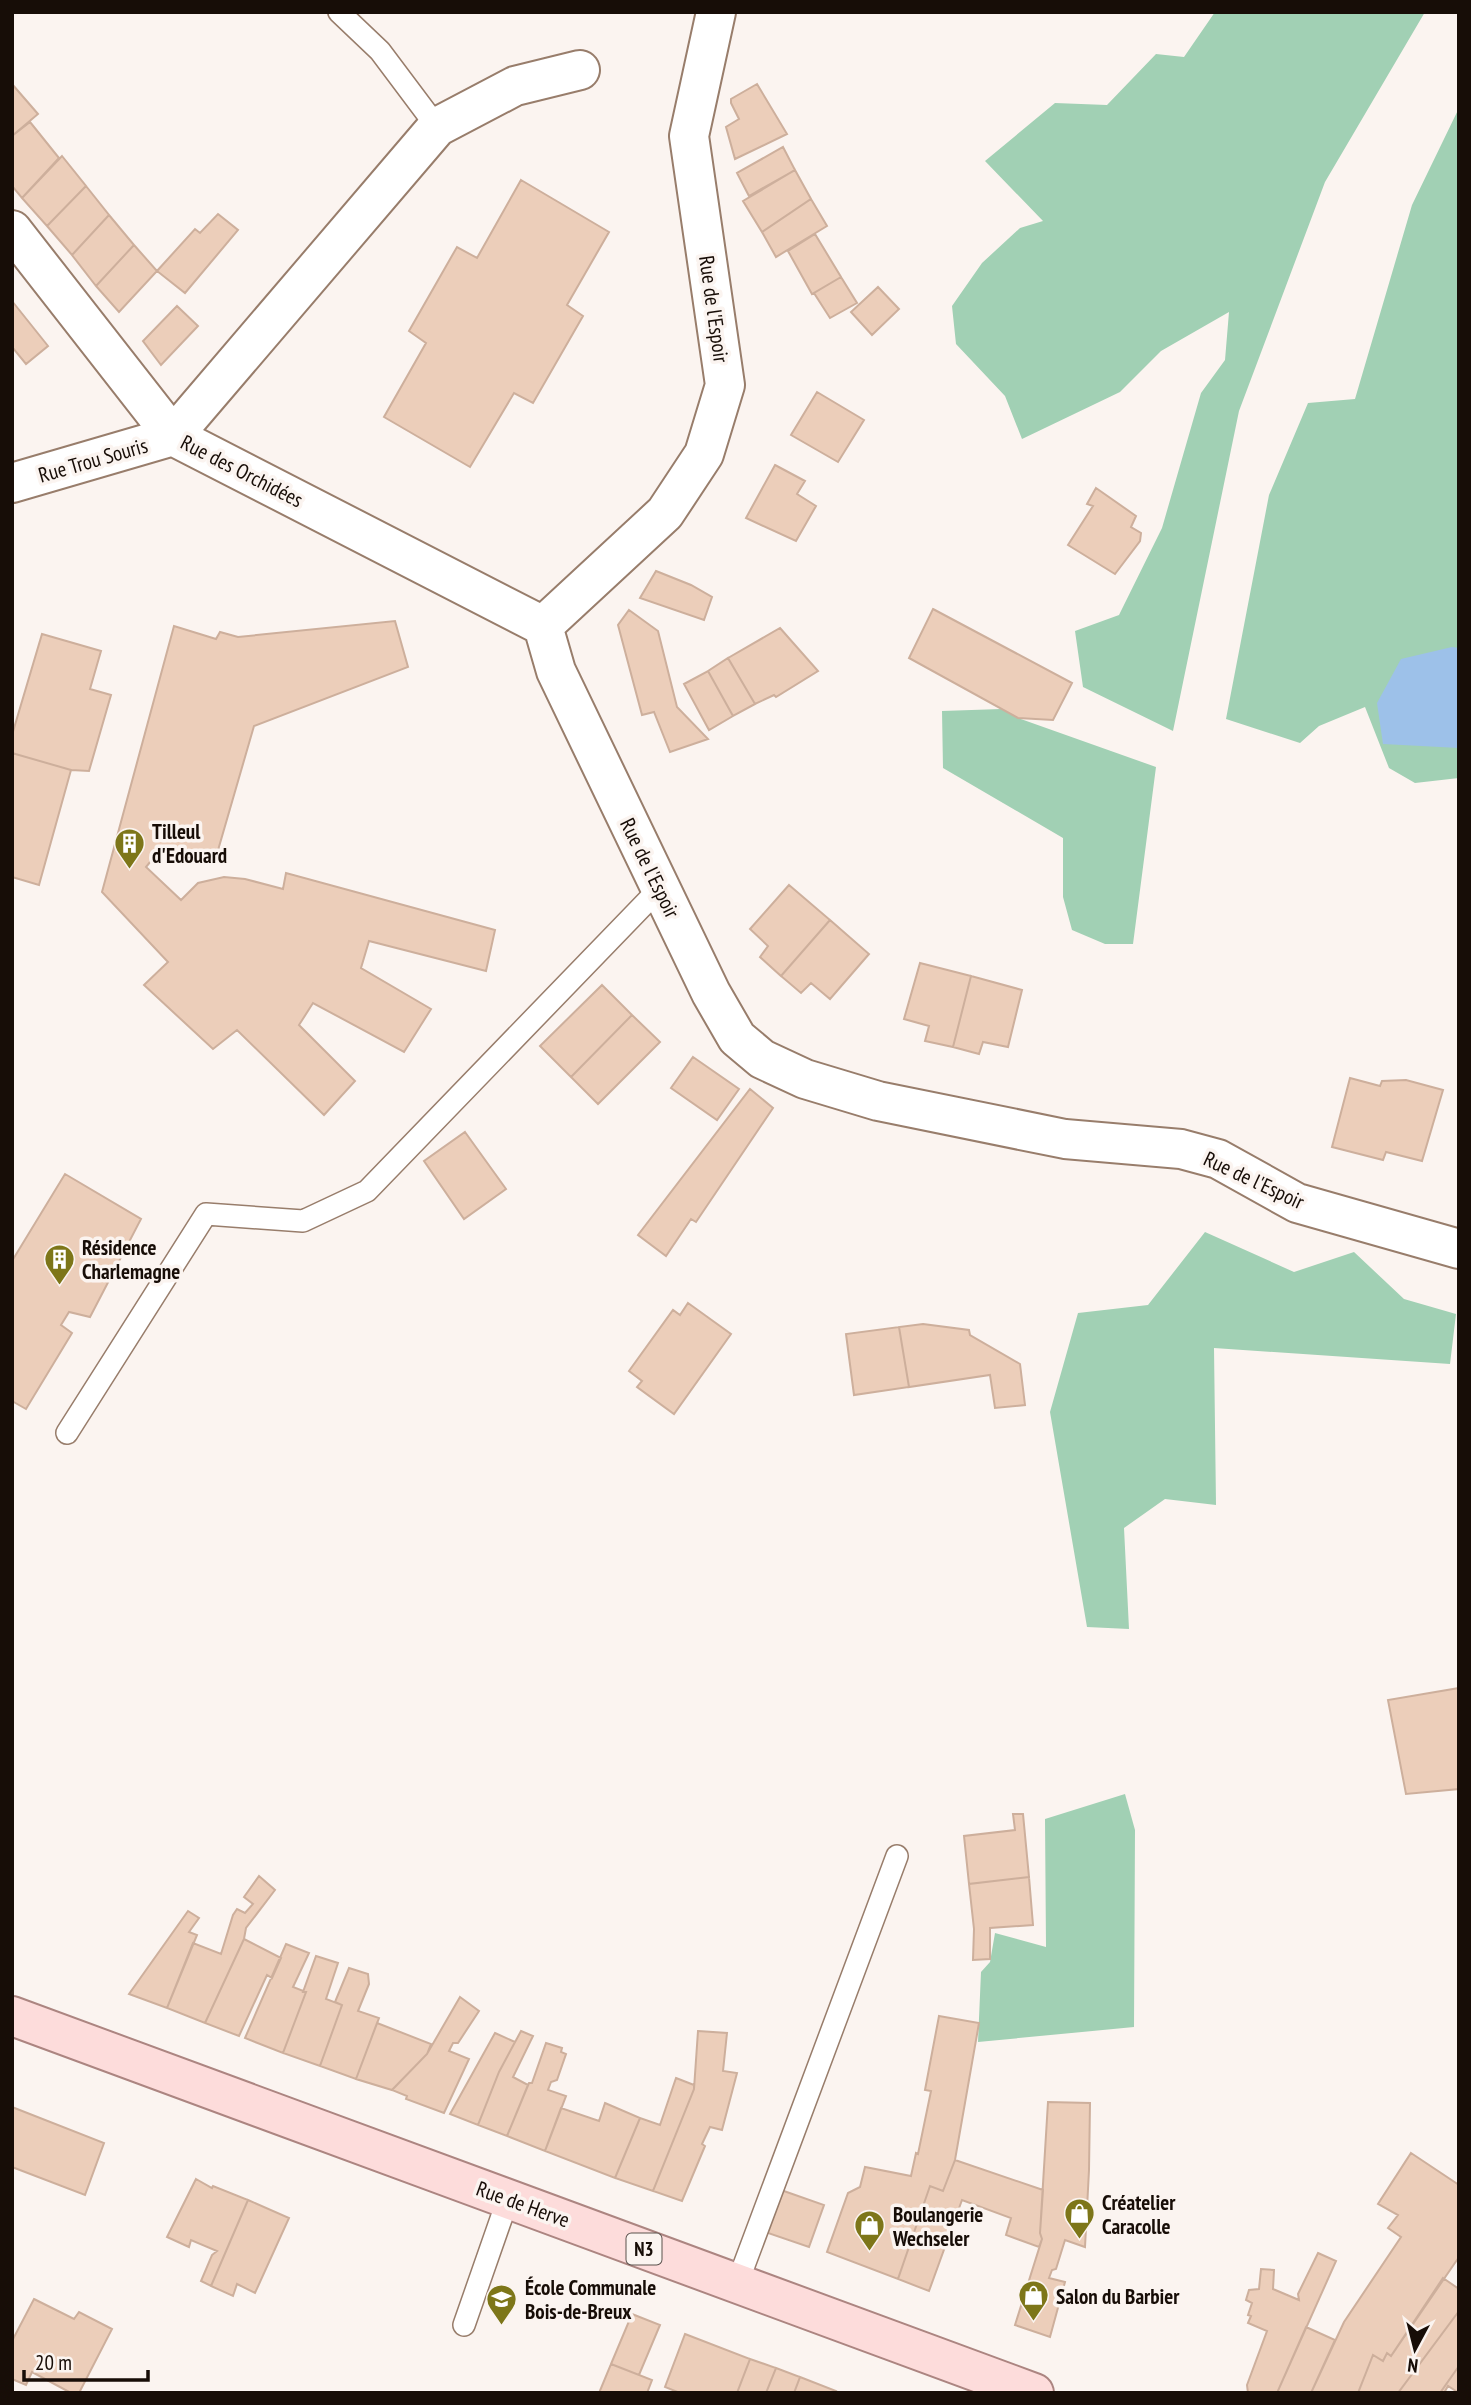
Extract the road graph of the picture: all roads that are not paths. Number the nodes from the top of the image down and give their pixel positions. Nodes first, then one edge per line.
1 (339, 12) edge
2 (716, 12) edge
3 (580, 70) dead end
4 (437, 127) junction
5 (12, 230) edge
6 (173, 436) junction
7 (12, 483) edge
8 (543, 626) junction
9 (659, 889) junction
10 (1459, 1249) edge
11 (67, 1433) dead end
12 (897, 1856) dead end
13 (12, 2016) edge
14 (508, 2199) junction
15 (737, 2284) junction
16 (464, 2325) dead end
17 (1034, 2393) edge

1 - 4 lane
2 - 8 street, Rue de l'Espoir
3 - 4 street
4 - 6 street
5 - 6 street, Rue des Orchidées
6 - 7 street, Rue Trou Souris
6 - 8 street, Rue des Orchidées
8 - 9 street, Rue de l'Espoir
9 - 10 street, Rue de l'Espoir
9 - 11 lane
12 - 15 lane
13 - 14 main road, Rue de Herve / N3
14 - 15 main road, Rue de Herve / N3
14 - 16 lane
15 - 17 main road, Rue de Herve / N3

